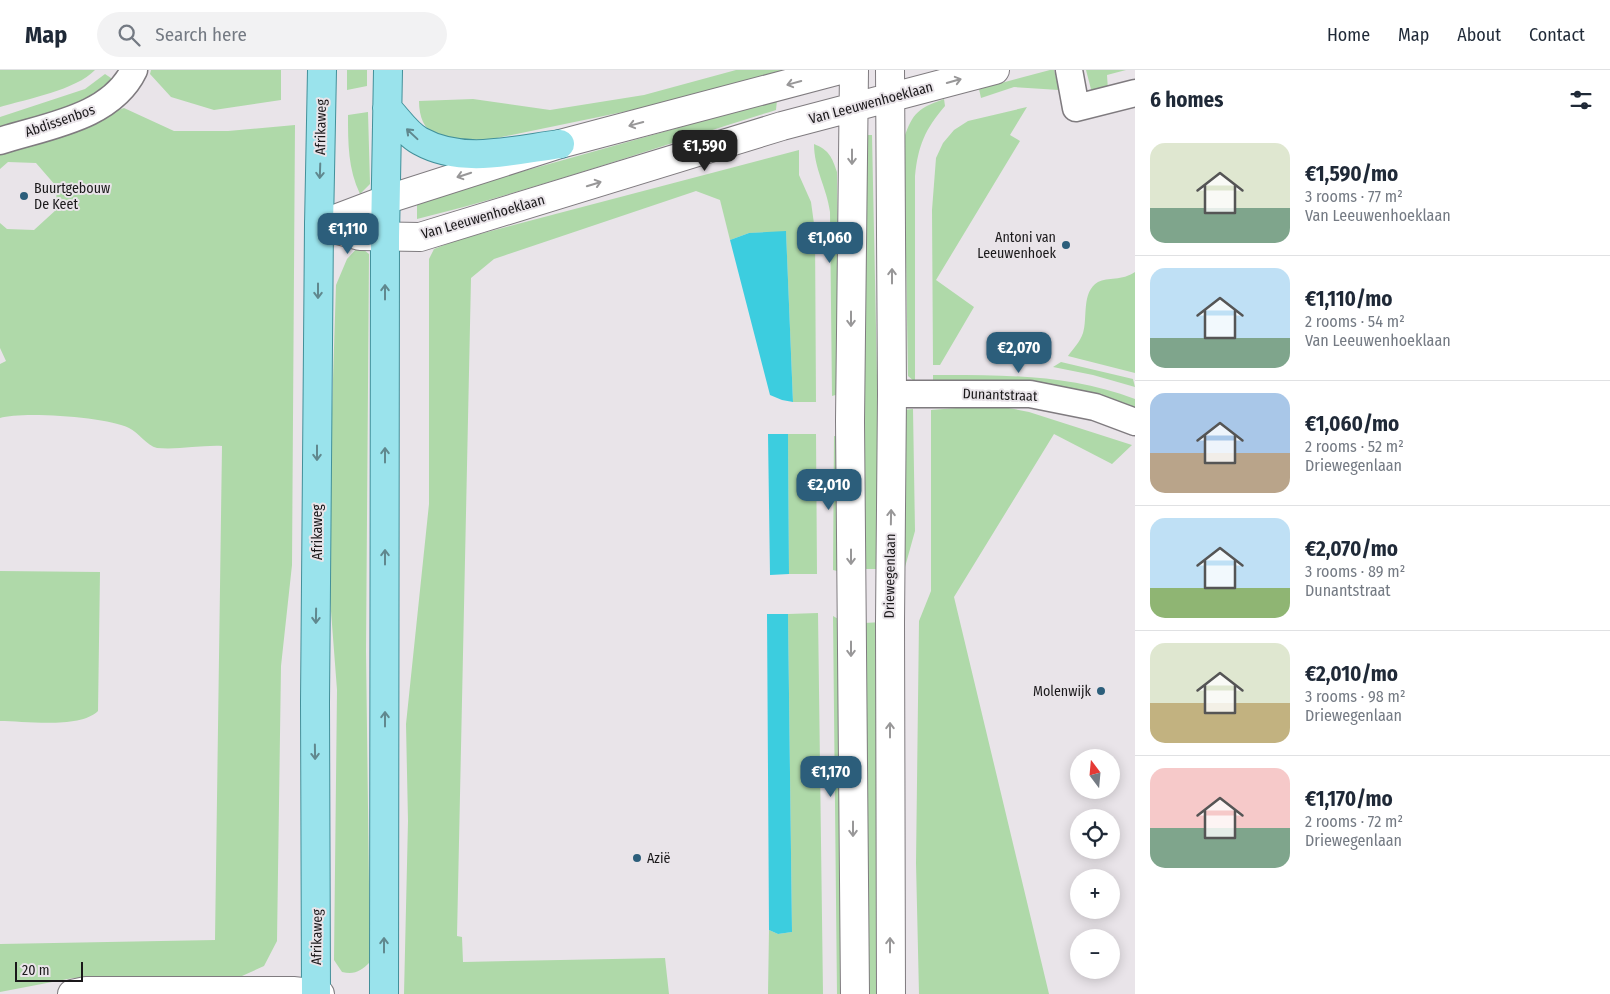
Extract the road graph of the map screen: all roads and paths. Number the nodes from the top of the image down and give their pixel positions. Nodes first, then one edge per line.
1 (134, 70) edge
2 (322, 70) edge
3 (388, 70) edge
4 (840, 70) edge
5 (854, 70) edge
6 (890, 70) edge
7 (995, 70) edge
8 (1069, 70) edge
9 (1135, 93) edge
10 (890, 98) junction
11 (387, 108) junction
12 (853, 108) junction
13 (0, 141) edge
14 (560, 144) junction
15 (385, 200) junction
16 (319, 225) junction
17 (385, 237) junction
18 (892, 394) junction
19 (1135, 422) edge
20 (72, 994) edge
21 (317, 994) edge
22 (384, 994) edge
23 (855, 994) edge
24 (891, 994) edge

1 - 13 street, Abdissenbos
2 -> 16 main road, Afrikaweg
3 - 11 main road
4 -> 14 street
5 - 12 street
6 - 10 street, Driewegenlaan
10 -> 7 street, Van Leeuwenhoeklaan
8 - 9 street
10 - 12 street, Van Leeuwenhoeklaan
18 -> 10 street, Driewegenlaan
14 -> 11 main road
11 - 15 main road
17 -> 12 street, Van Leeuwenhoeklaan
12 -> 23 street
14 -> 15 street
15 - 16 street
15 - 17 main road
16 - 17 street, Van Leeuwenhoeklaan
16 -> 21 main road, Afrikaweg
22 -> 17 main road
18 - 19 street, Dunantstraat
24 -> 18 street, Driewegenlaan
20 - 21 street

